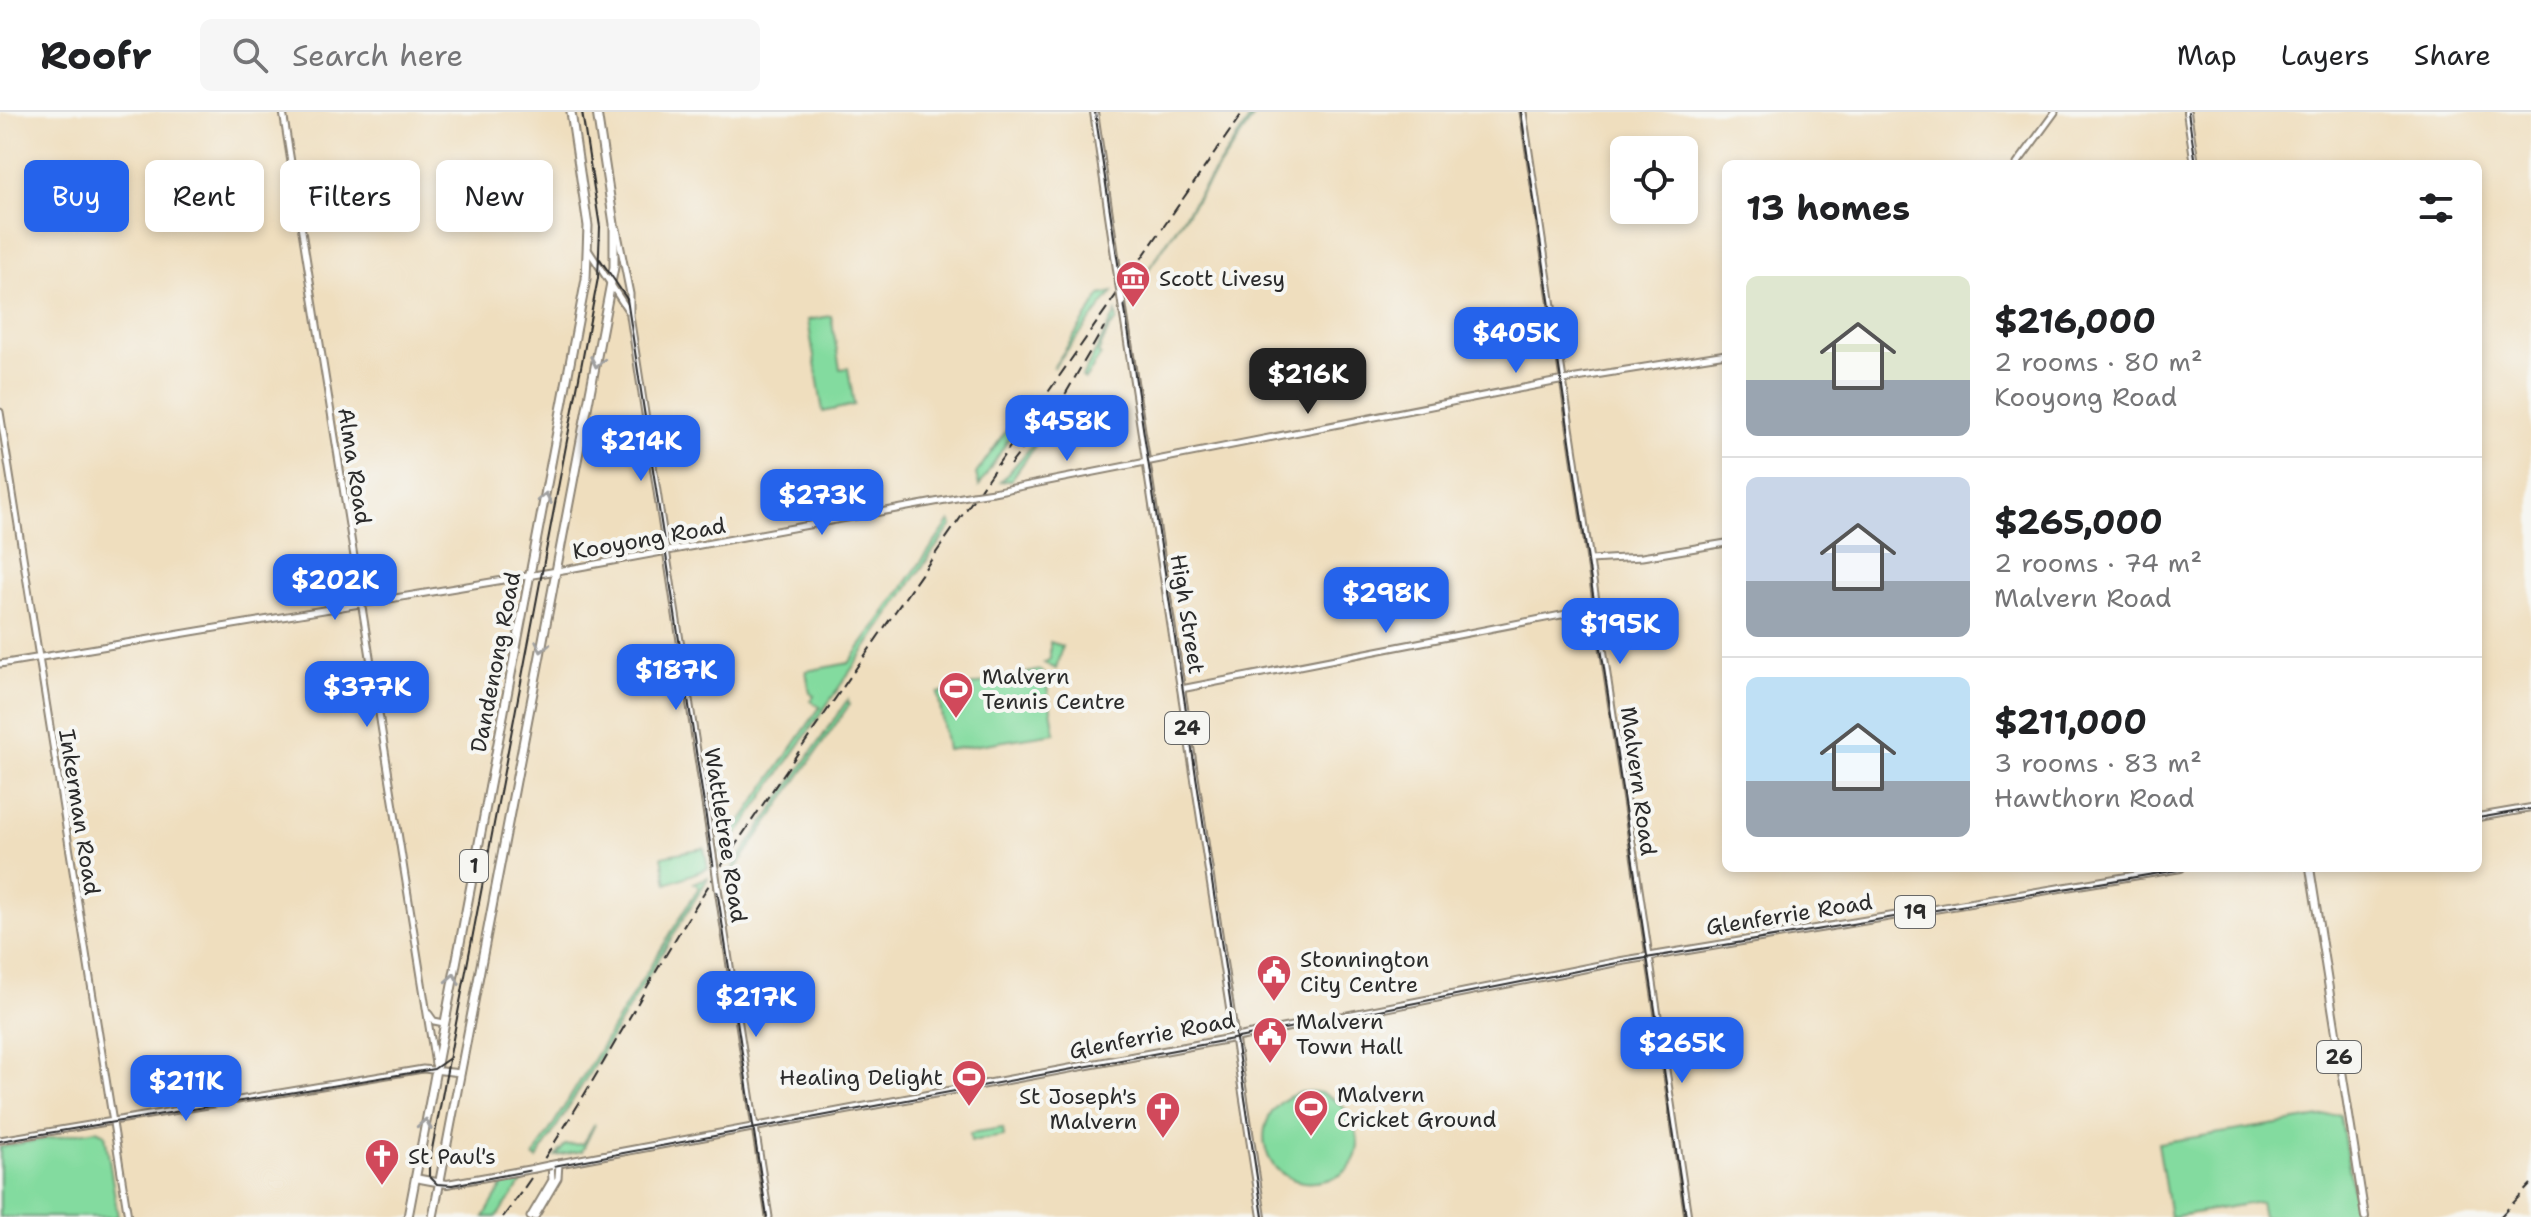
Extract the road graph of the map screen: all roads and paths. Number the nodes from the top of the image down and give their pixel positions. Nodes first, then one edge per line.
1 (283, 112) edge
2 (571, 112) edge
3 (597, 112) edge
4 (1094, 112) edge
5 (1523, 112) edge
6 (2055, 112) edge
7 (2187, 112) edge
8 (2020, 160) edge
9 (2194, 160) edge
10 (613, 216) junction
11 (589, 251) junction
12 (611, 285) junction
13 (630, 316) junction
14 (1722, 355) edge
15 (1563, 381) junction
16 (0, 412) edge
17 (1146, 463) junction
18 (1722, 544) edge
19 (666, 551) junction
20 (1590, 562) junction
21 (557, 571) junction
22 (530, 575) junction
23 (361, 603) junction
24 (1597, 608) junction
25 (39, 658) junction
26 (0, 664) edge
27 (1181, 689) junction
28 (2531, 808) edge
29 (2482, 816) edge
30 (2157, 872) edge
31 (2311, 872) edge
32 (1649, 956) junction
33 (429, 1013) junction
34 (444, 1023) junction
35 (1234, 1038) junction
36 (435, 1069) junction
37 (461, 1073) junction
38 (113, 1121) junction
39 (755, 1127) junction
40 (0, 1140) edge
41 (559, 1163) junction
42 (551, 1165) junction
43 (415, 1178) junction
44 (440, 1184) junction
45 (533, 1215) edge
46 (128, 1217) edge
47 (408, 1217) edge
48 (433, 1217) edge
49 (769, 1217) edge
50 (1262, 1217) edge
51 (1688, 1217) edge
52 (2365, 1217) edge

1 - 23 street, Alma Road
2 - 11 highway, Dandenong Road / 1
3 - 10 highway, Dandenong Road / 1
4 - 17 main road, High Street / 24, bridge
5 - 15 street, Malvern Road
6 - 8 street
7 - 9 main road
10 - 12 highway, Dandenong Road / 1
10 - 13 street, Wattletree Road
11 - 12 street, Wattletree Road
22 -> 11 highway, Dandenong Road / 1
12 - 13 street, Wattletree Road
12 -> 21 highway, Dandenong Road / 1
13 - 19 street, Wattletree Road
14 - 15 street, Kooyong Road
15 - 17 street, Kooyong Road
15 - 20 street, Malvern Road
16 - 25 street, Inkerman Road
17 - 19 street, Kooyong Road, bridge
17 - 27 main road, High Street / 24
18 - 20 street
19 - 21 street, Kooyong Road
19 - 39 street, Wattletree Road, bridge
20 - 24 street, Malvern Road
21 - 22 street, Kooyong Road
21 -> 37 highway, Dandenong Road / 1
22 - 23 street, Kooyong Road
34 -> 22 highway, Dandenong Road / 1
23 - 25 street, Kooyong Road
23 - 33 street, Alma Road
24 - 27 street
24 - 32 street, Malvern Road
25 - 26 street, Kooyong Road
25 - 38 street, Inkerman Road
27 - 35 main road, High Street / 24
28 - 29 main road
30 - 32 main road, Glenferrie Road / 19
31 - 52 main road, 26
32 - 35 main road, Glenferrie Road / 19
32 - 51 street, Malvern Road
33 - 34 street
33 - 36 street, Alma Road
34 - 36 highway, Dandenong Road / 1
35 - 39 main road, Glenferrie Road / 19
35 - 50 main road, High Street / 24
36 - 37 street
36 - 38 street
43 -> 36 highway, Dandenong Road / 1
37 - 44 highway, Dandenong Road / 1
38 - 40 street
38 - 46 street, Inkerman Road
39 - 41 main road, Glenferrie Road / 19
39 - 49 street, Wattletree Road
41 - 42 main road, Glenferrie Road / 19
41 - 45 street
42 - 44 main road, Glenferrie Road / 19, bridge
42 - 45 street
43 - 44 main road, Glenferrie Road / 19
43 - 47 highway, Dandenong Road / 1
44 - 48 highway, Dandenong Road / 1

